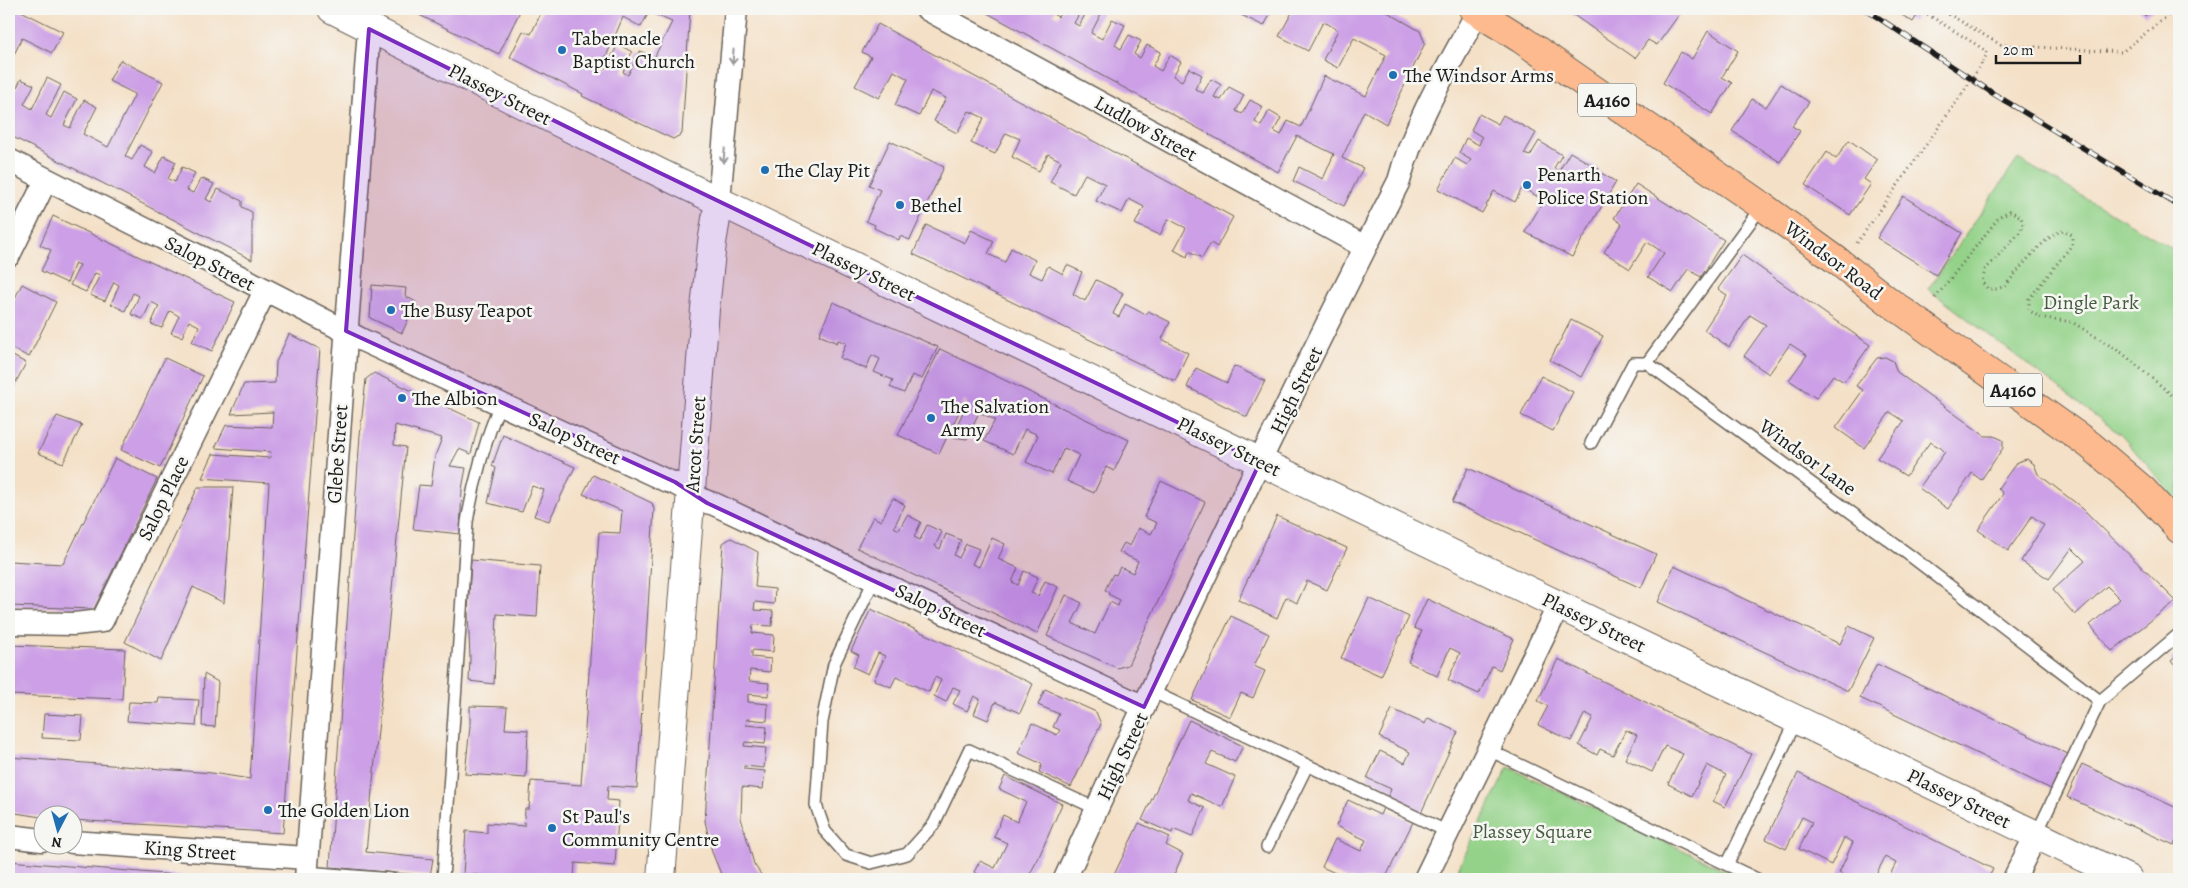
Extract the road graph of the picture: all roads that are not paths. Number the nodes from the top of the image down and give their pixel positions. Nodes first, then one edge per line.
1 (736, 9) edge
2 (927, 9) edge
3 (1476, 10) edge
4 (351, 16) edge
5 (9, 160) edge
6 (46, 180) junction
7 (719, 201) junction
8 (1762, 206) junction
9 (1365, 247) junction
10 (9, 255) edge
11 (265, 291) junction
12 (346, 331) junction
13 (1647, 364) junction
14 (500, 404) junction
15 (1592, 443) dead end
16 (1260, 462) junction
17 (692, 493) junction
18 (2179, 529) edge
19 (875, 578) junction
20 (1559, 605) junction
21 (9, 623) edge
22 (2179, 634) edge
23 (1148, 699) junction
24 (2100, 701) junction
25 (1797, 719) junction
26 (1489, 750) junction
27 (1307, 766) junction
28 (1097, 809) junction
29 (1448, 832) junction
30 (2036, 835) junction
31 (9, 836) edge
32 (32, 839) edge
33 (82, 843) edge
34 (1267, 847) dead end
35 (1727, 865) junction
36 (306, 870) edge
37 (391, 879) edge
38 (443, 879) edge
39 (660, 879) edge
40 (1065, 879) edge
41 (1425, 879) edge
42 (1757, 879) edge
43 (2014, 879) edge
44 (2128, 879) edge

1 -> 7 street, Arcot Street
2 - 9 street, Ludlow Street
3 - 8 main road, Windsor Road / A4160
3 - 9 street, High Street
4 - 7 street, Plassey Street
4 - 12 street, Glebe Street
5 - 6 street, Salop Street
6 - 10 street
6 - 11 street, Salop Street
7 - 16 street, Plassey Street
7 - 17 street, Arcot Street
8 - 13 lane
8 - 18 main road, Windsor Road / A4160
9 - 16 street, High Street
11 - 12 street, Salop Street
11 - 21 street, Salop Place
12 - 14 street, Salop Street
12 - 36 street, Glebe Street
13 - 15 lane
13 - 24 lane, Windsor Lane
14 - 17 street, Salop Street
14 - 38 lane
16 - 20 street, Plassey Street
16 - 23 street, High Street
17 - 19 street, Salop Street
17 - 39 street, Arcot Street
19 - 23 street, Salop Street
19 - 28 lane
20 - 25 street, Plassey Street
20 - 26 street
22 - 24 lane
23 - 27 lane
23 - 28 street, High Street
24 - 30 lane
25 - 30 street, Plassey Street
25 - 35 lane
26 - 29 street
26 - 35 lane
27 - 29 lane
27 - 34 lane
28 - 40 street, High Street
29 - 41 street
30 - 43 street
30 - 44 street, Plassey Street
31 - 32 street
33 - 36 street, King Street
35 - 42 lane
36 - 37 lane

